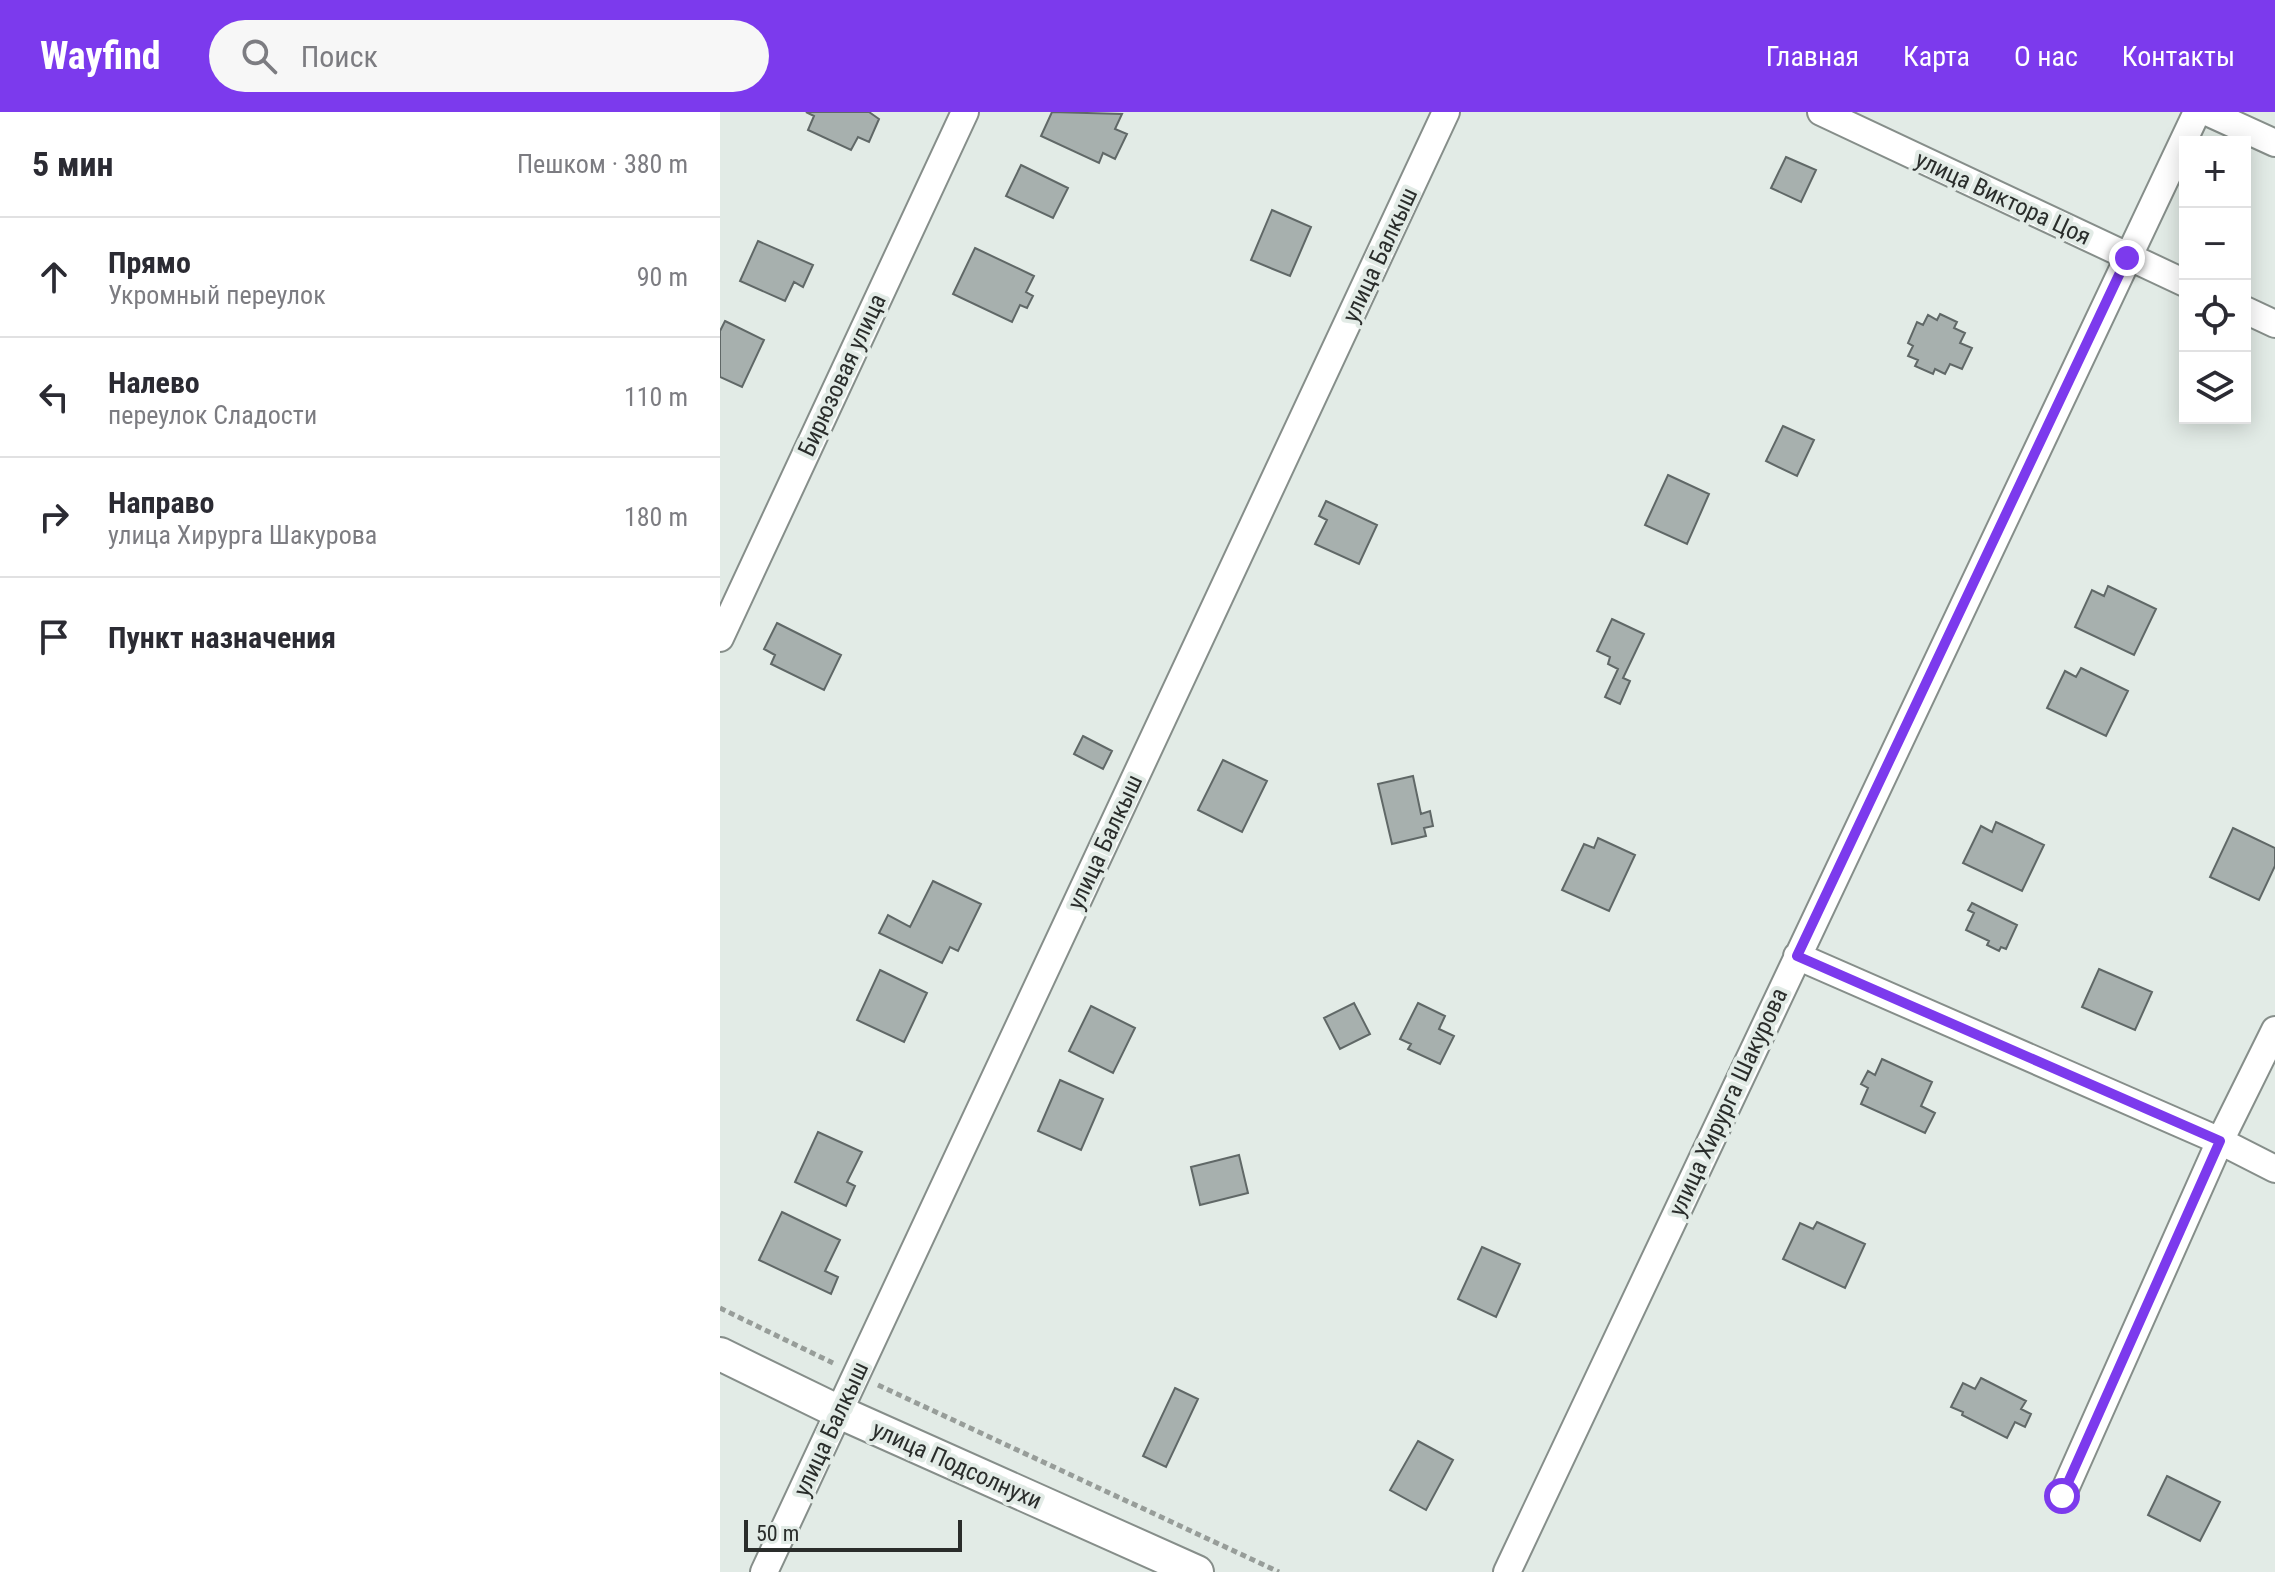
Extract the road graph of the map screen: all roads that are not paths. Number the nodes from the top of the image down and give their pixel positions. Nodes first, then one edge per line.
1 (965, 112) edge
2 (1446, 112) edge
3 (1821, 112) edge
4 (2197, 112) edge
5 (2207, 112) edge
6 (2275, 143) edge
7 (2127, 258) junction
8 (2179, 280) edge
9 (2251, 313) edge
10 (2275, 324) edge
11 (720, 638) edge
12 (1797, 956) junction
13 (2275, 1030) edge
14 (2220, 1141) junction
15 (2275, 1169) edge
16 (720, 1354) edge
17 (839, 1412) junction
18 (2062, 1496) dead end
19 (764, 1572) edge
20 (1197, 1572) edge
21 (1507, 1572) edge

1 - 11 street, Бирюзовая улица
2 - 17 street, улица Балкыш
3 - 7 street, улица Виктора Цоя
4 - 7 street, улица Хирурга Шакурова
5 - 6 street
7 - 8 street, улица Виктора Цоя
7 - 12 street, улица Хирурга Шакурова
9 - 10 street
12 - 14 street
12 - 21 street, улица Хирурга Шакурова
13 - 14 street
14 - 15 street
14 - 18 street
16 - 17 street, улица Подсолнухи
17 - 19 street, улица Балкыш
17 - 20 street, улица Подсолнухи

